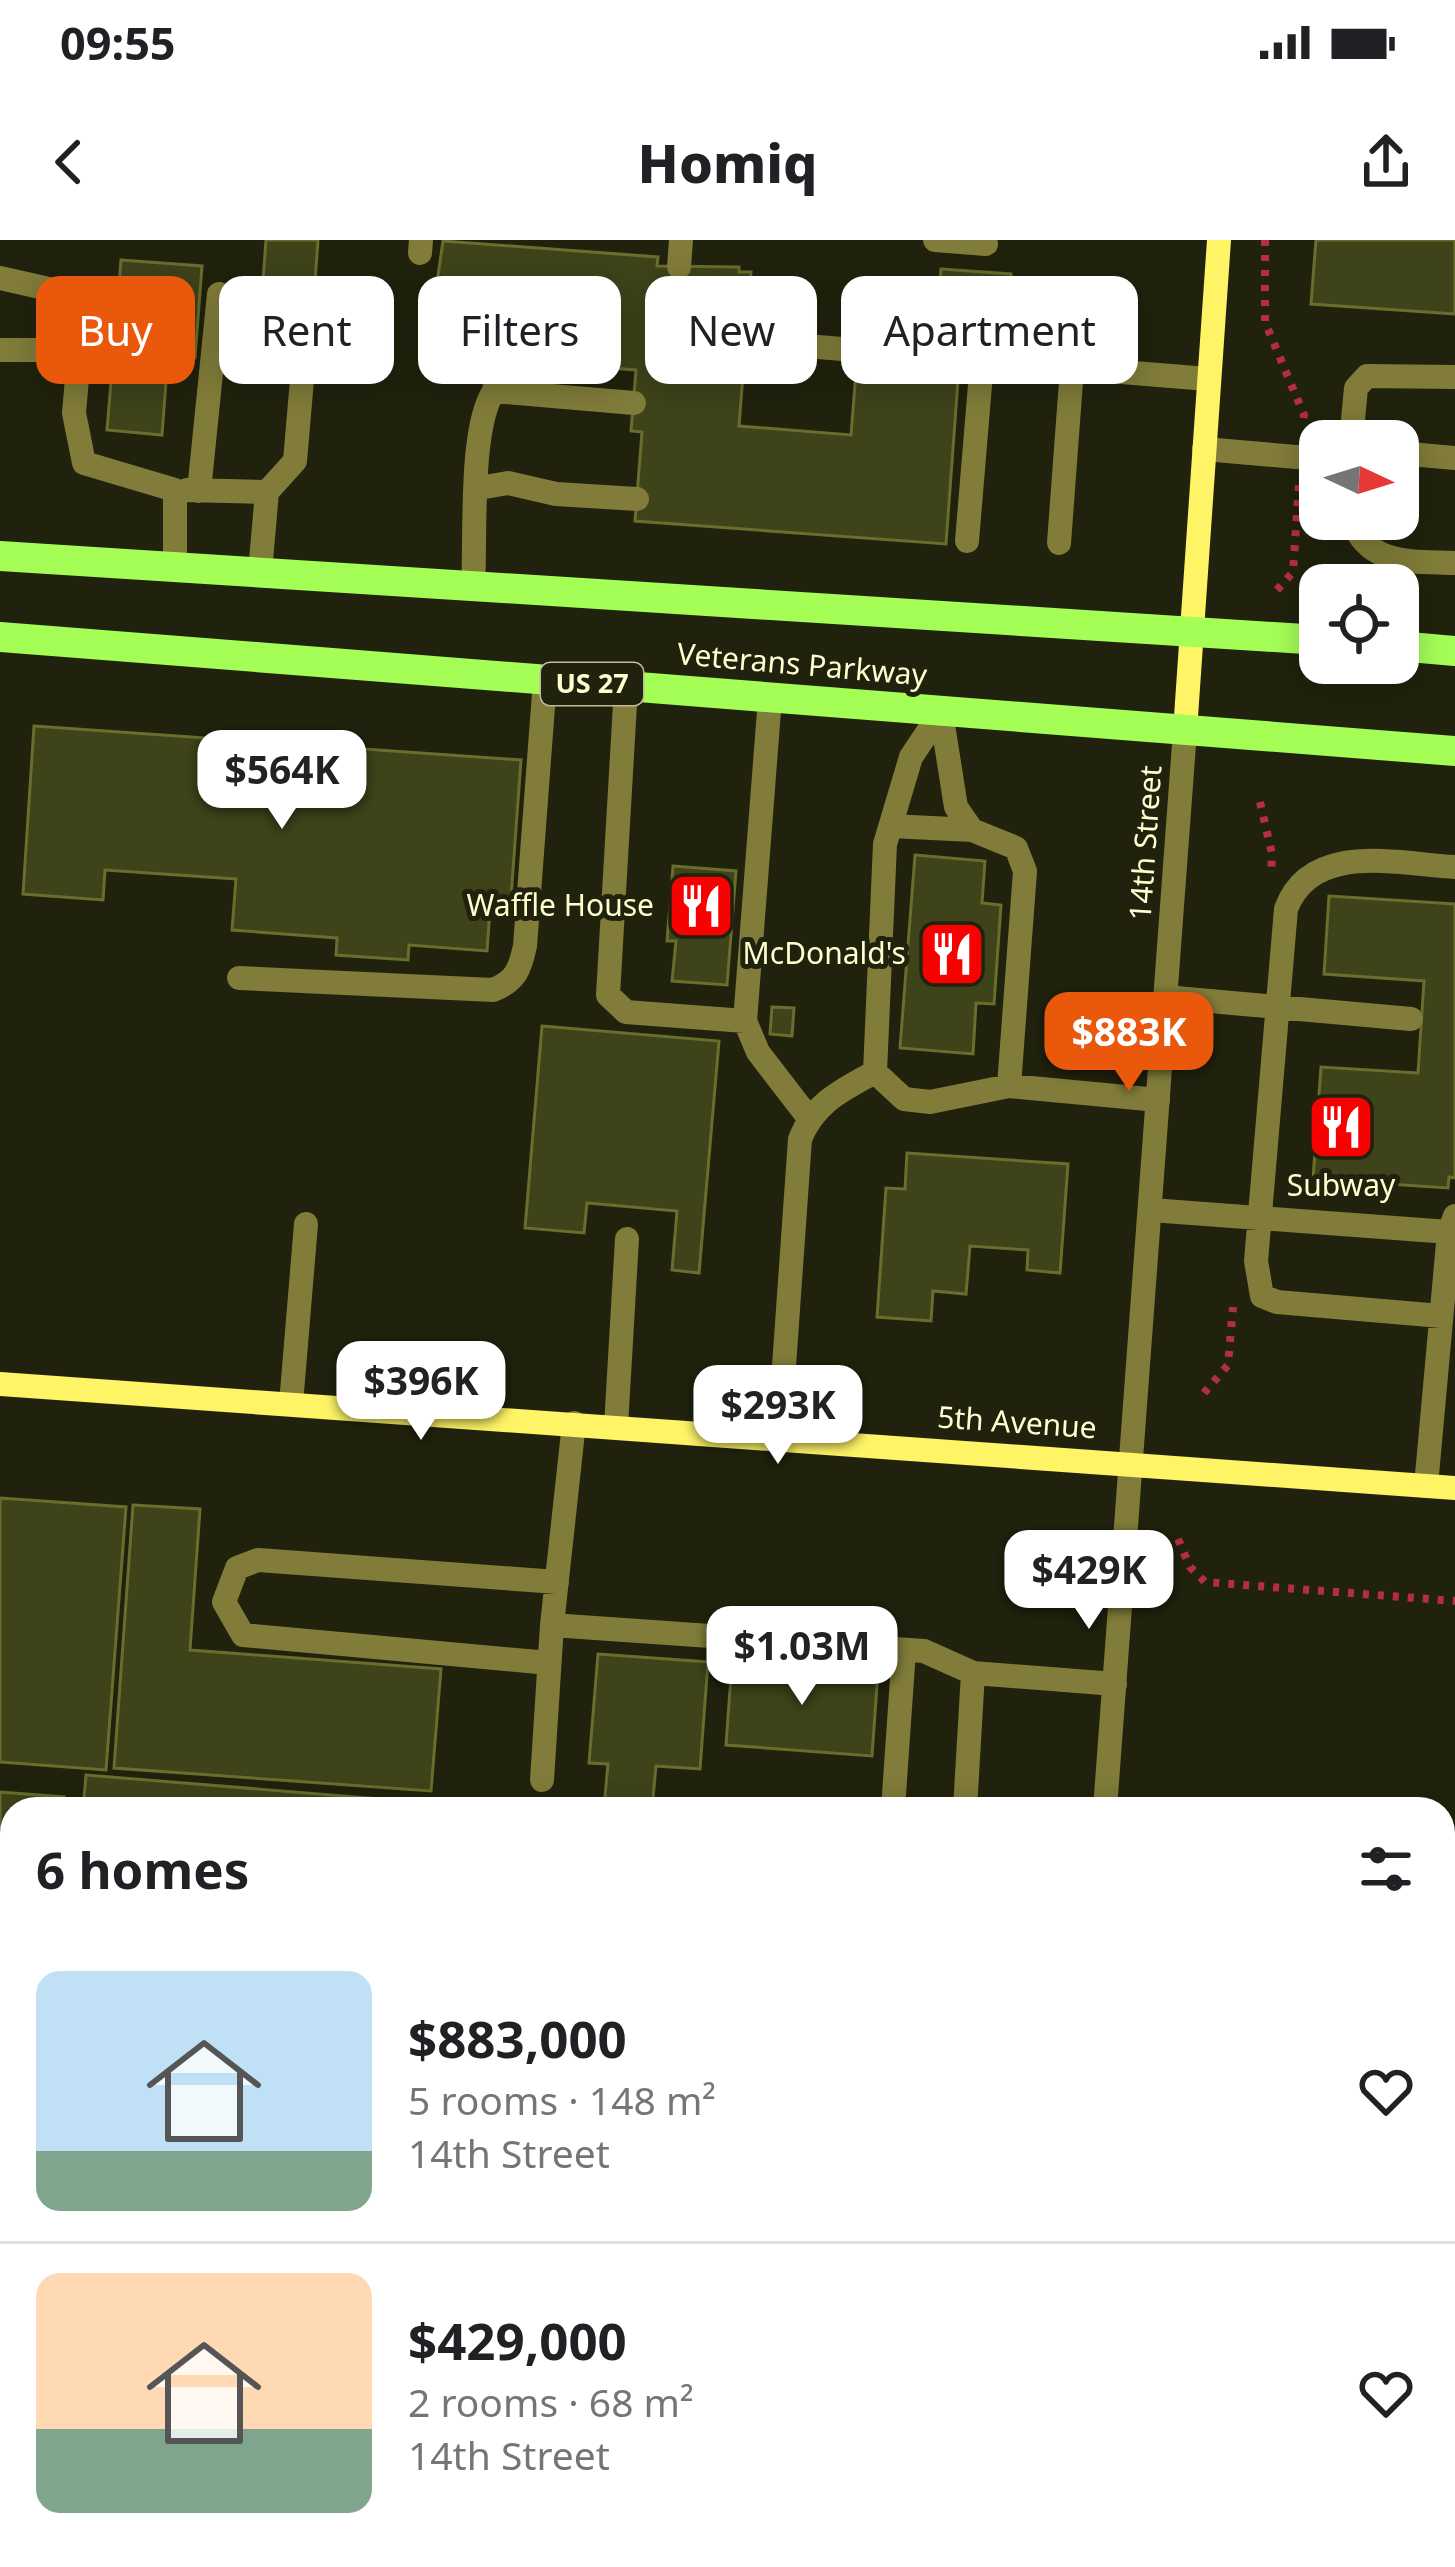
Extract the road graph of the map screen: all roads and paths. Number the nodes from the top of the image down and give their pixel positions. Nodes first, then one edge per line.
1 (681, 240) edge
2 (934, 240) edge
3 (1219, 240) edge
4 (1264, 240) edge
5 (986, 244) dead end
6 (679, 267) dead end
7 (0, 278) edge
8 (36, 286) edge
9 (219, 294) dead end
10 (0, 350) edge
11 (36, 350) edge
12 (1138, 373) edge
13 (1455, 377) edge
14 (1208, 379) junction
15 (76, 384) edge
16 (302, 384) edge
17 (495, 384) edge
18 (980, 384) edge
19 (1071, 384) edge
20 (494, 391) junction
21 (634, 403) dead end
22 (1305, 420) edge
23 (1353, 420) edge
24 (1204, 449) junction
25 (1419, 455) edge
26 (1299, 457) edge
27 (1455, 458) edge
28 (479, 488) junction
29 (187, 490) junction
30 (267, 492) junction
31 (637, 499) dead end
32 (1299, 532) edge
33 (967, 542) dead end
34 (1059, 543) dead end
35 (0, 556) edge
36 (1455, 563) edge
37 (175, 567) junction
38 (1419, 568) edge
39 (260, 572) junction
40 (473, 586) junction
41 (1277, 590) dead end
42 (1193, 630) junction
43 (0, 637) edge
44 (1299, 638) edge
45 (1419, 648) edge
46 (1455, 651) edge
47 (545, 680) junction
48 (626, 687) junction
49 (770, 698) junction
50 (941, 712) junction
51 (1185, 731) junction
52 (1455, 751) edge
53 (891, 826) junction
54 (972, 830) junction
55 (1455, 867) edge
56 (239, 978) dead end
57 (1165, 997) junction
58 (1277, 1007) junction
59 (1411, 1019) dead end
60 (745, 1021) junction
61 (874, 1072) junction
62 (1009, 1086) junction
63 (1158, 1100) junction
64 (808, 1117) junction
65 (1151, 1210) junction
66 (1259, 1218) junction
67 (1452, 1224) edge
68 (306, 1225) dead end
69 (627, 1239) dead end
70 (1442, 1316) junction
71 (0, 1384) edge
72 (291, 1404) junction
73 (574, 1423) junction
74 (616, 1426) junction
75 (779, 1437) junction
76 (1134, 1461) junction
77 (1426, 1486) junction
78 (1455, 1488) edge
79 (1178, 1539) dead end
80 (556, 1582) junction
81 (1455, 1601) edge
82 (552, 1625) junction
83 (904, 1650) junction
84 (549, 1663) junction
85 (973, 1673) junction
86 (1115, 1684) junction
87 (542, 1780) dead end
88 (894, 1797) edge
89 (965, 1797) edge
90 (1106, 1797) edge
91 (0, 2146) edge
92 (0, 2165) edge

1 - 6 street
2 - 5 street
3 - 14 street, 14th Street
4 - 22 path
7 - 8 street
9 - 29 street
10 - 11 street
12 - 14 street
13 - 23 street
14 - 24 street, 14th Street
15 - 29 street
16 - 30 street
17 - 20 street
18 - 33 street
19 - 34 street
20 - 21 street
20 - 28 street
24 - 26 street
24 - 42 street, 14th Street
25 - 27 street
28 - 31 street
28 - 40 street
29 - 30 street
29 - 37 street
30 - 39 street
32 - 41 path
35 - 37 main road, Veterans Parkway
36 - 38 street
37 - 39 main road, Veterans Parkway
39 - 40 main road, Veterans Parkway
40 - 42 main road, Veterans Parkway
42 - 44 main road, Veterans Parkway
42 - 51 street, 14th Street
43 - 47 main road, Veterans Parkway / US 27
45 - 46 main road
47 - 48 main road, Veterans Parkway / US 27
47 - 56 street
48 - 49 main road, Veterans Parkway / US 27
48 - 60 street
49 - 50 main road, Veterans Parkway / US 27
49 - 60 street
50 - 51 main road, Veterans Parkway / US 27
50 - 53 street
50 - 54 street
51 - 52 main road, Veterans Parkway / US 27
51 - 57 street, 14th Street
53 - 54 street
53 - 61 street
54 - 62 street
55 - 58 street
57 - 58 street
57 - 63 street, 14th Street
58 - 59 street
58 - 66 street
60 - 64 street
61 - 62 street
61 - 64 street
62 - 63 street
63 - 65 street, 14th Street
64 - 75 street
65 - 66 street
65 - 76 street, 14th Street
66 - 67 street
66 - 70 street
67 - 70 street
68 - 72 street
69 - 74 street
70 - 77 street
71 - 72 street, 5th Avenue
72 - 73 street, 5th Avenue
73 - 74 street, 5th Avenue
73 - 80 street
74 - 75 street, 5th Avenue
75 - 76 street, 5th Avenue
76 - 77 street, 5th Avenue
76 - 86 street, 14th Street
77 - 78 street, 5th Avenue
79 - 81 path
80 - 82 street
80 - 84 street
82 - 83 street
82 - 84 street
83 - 85 street
83 - 88 street
84 - 87 street
85 - 86 street
85 - 89 street
86 - 90 street, 14th Street
91 - 92 street

